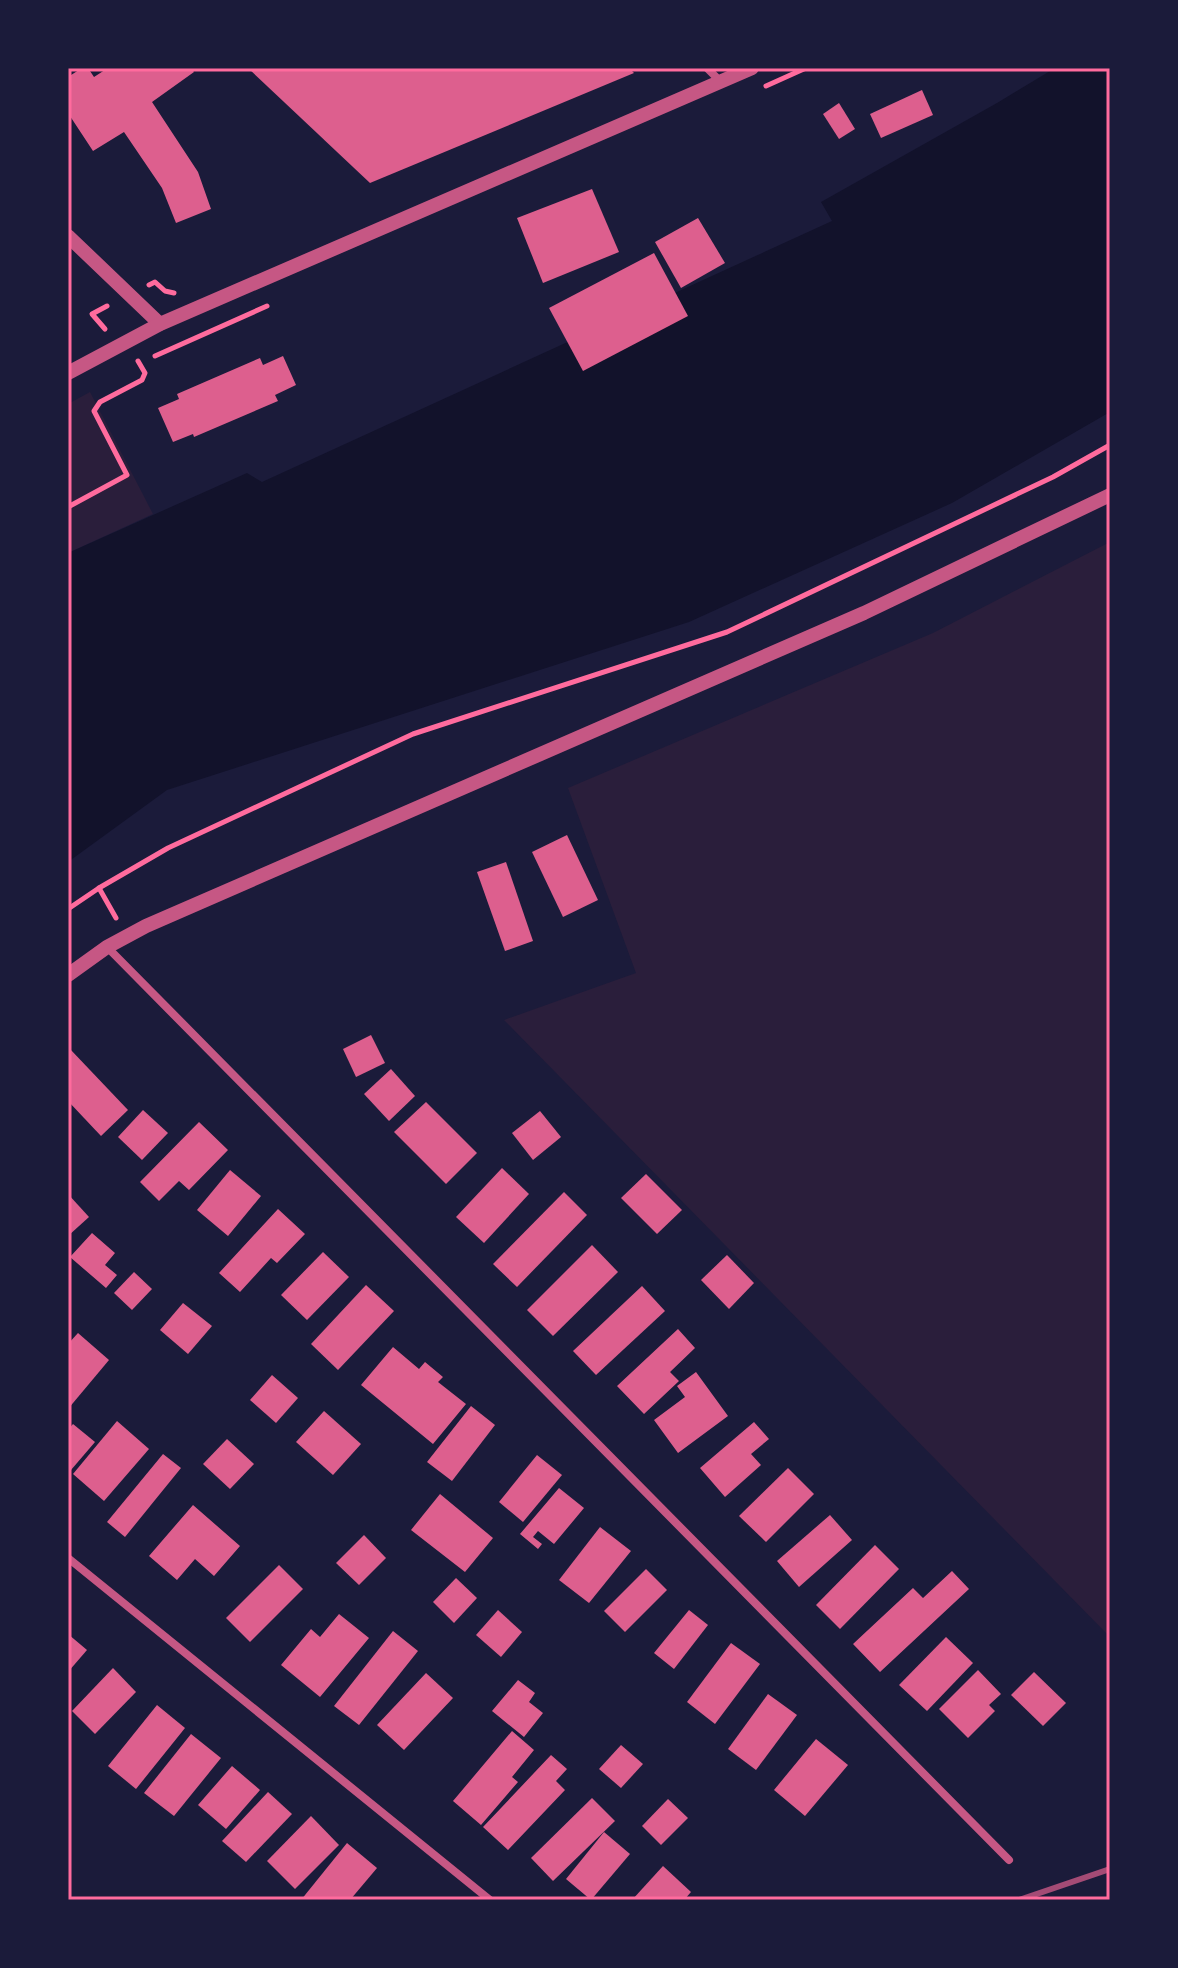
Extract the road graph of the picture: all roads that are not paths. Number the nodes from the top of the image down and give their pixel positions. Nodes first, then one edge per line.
1 (707, 68) edge
2 (752, 68) edge
3 (722, 82) junction
4 (68, 236) edge
5 (160, 324) junction
6 (68, 373) edge
7 (1110, 495) edge
8 (107, 947) junction
9 (68, 975) edge
10 (68, 1558) edge
11 (1009, 1860) dead end
12 (490, 1900) edge

1 - 3 street
2 - 3 street
3 - 5 street
4 - 5 street
5 - 6 street
7 - 8 street
8 - 9 street
8 - 11 street
10 - 12 street

